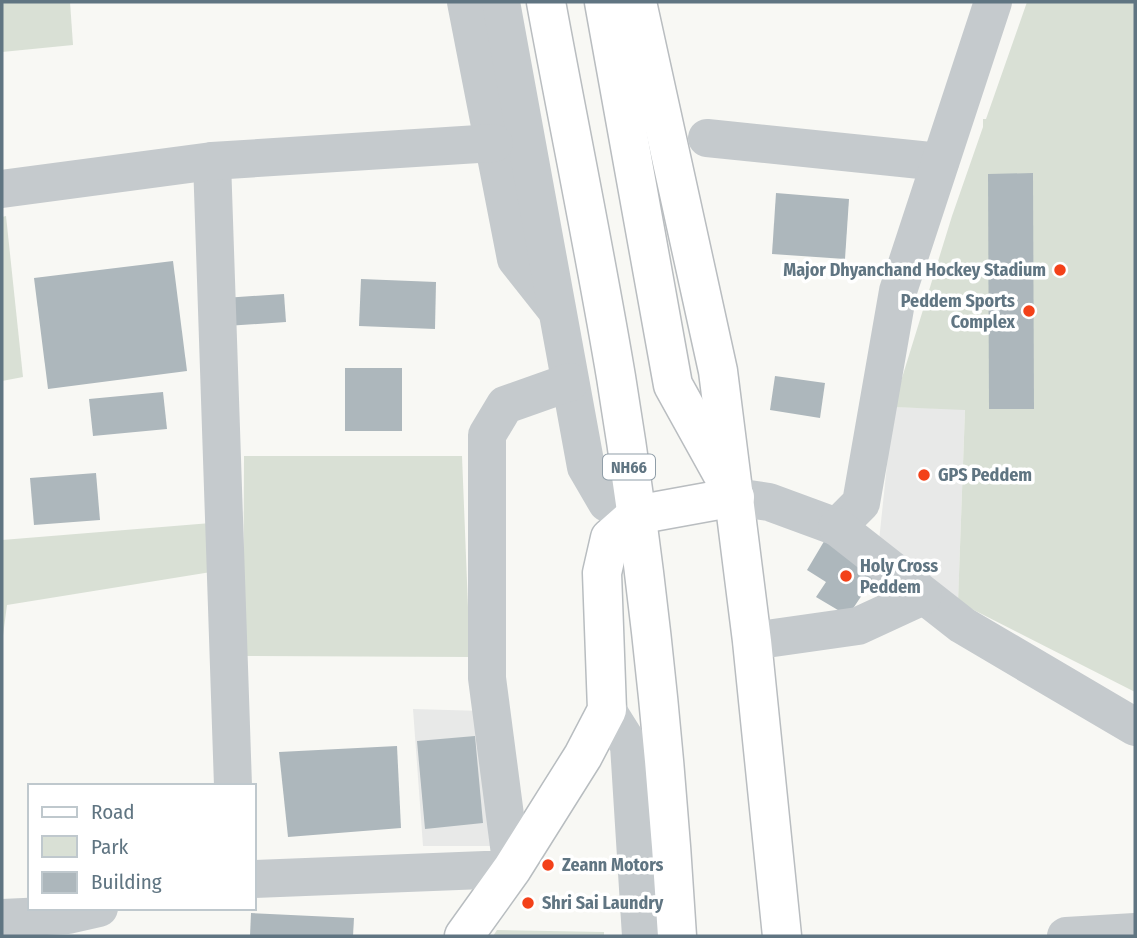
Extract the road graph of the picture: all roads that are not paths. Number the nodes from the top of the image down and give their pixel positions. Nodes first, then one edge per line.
1 (466, 2) edge
2 (501, 2) edge
3 (546, 2) edge
4 (604, 2) edge
5 (638, 2) edge
6 (993, 2) edge
7 (707, 138) dead end
8 (494, 143) junction
9 (212, 161) junction
10 (940, 162) junction
11 (2, 189) edge
12 (558, 313) junction
13 (570, 382) junction
14 (735, 497) junction
15 (636, 515) junction
16 (837, 527) junction
17 (923, 596) junction
18 (752, 641) junction
19 (607, 710) junction
20 (1135, 727) edge
21 (233, 784) edge
22 (512, 869) junction
23 (256, 879) edge
24 (90, 910) edge
25 (2, 918) edge
26 (1135, 932) edge
27 (464, 936) edge
28 (641, 936) edge
29 (677, 936) edge
30 (782, 936) edge
31 (1066, 936) edge

1 - 8 street
2 - 12 street
3 - 15 main road, NH66
4 - 14 main road
5 - 14 main road
6 - 10 street
7 - 10 street
8 - 9 street
8 - 12 street
9 - 11 street
9 - 21 street
10 - 16 street
12 - 13 street
13 - 15 street
13 - 22 street
14 - 15 main road
14 - 16 street
14 - 18 main road
15 - 19 main road
15 - 29 main road, NH66
16 - 17 street
17 - 18 street
17 - 20 street
18 - 30 main road
19 - 22 main road
19 - 28 street
22 - 23 street
22 - 27 main road
24 - 25 street
26 - 31 street

